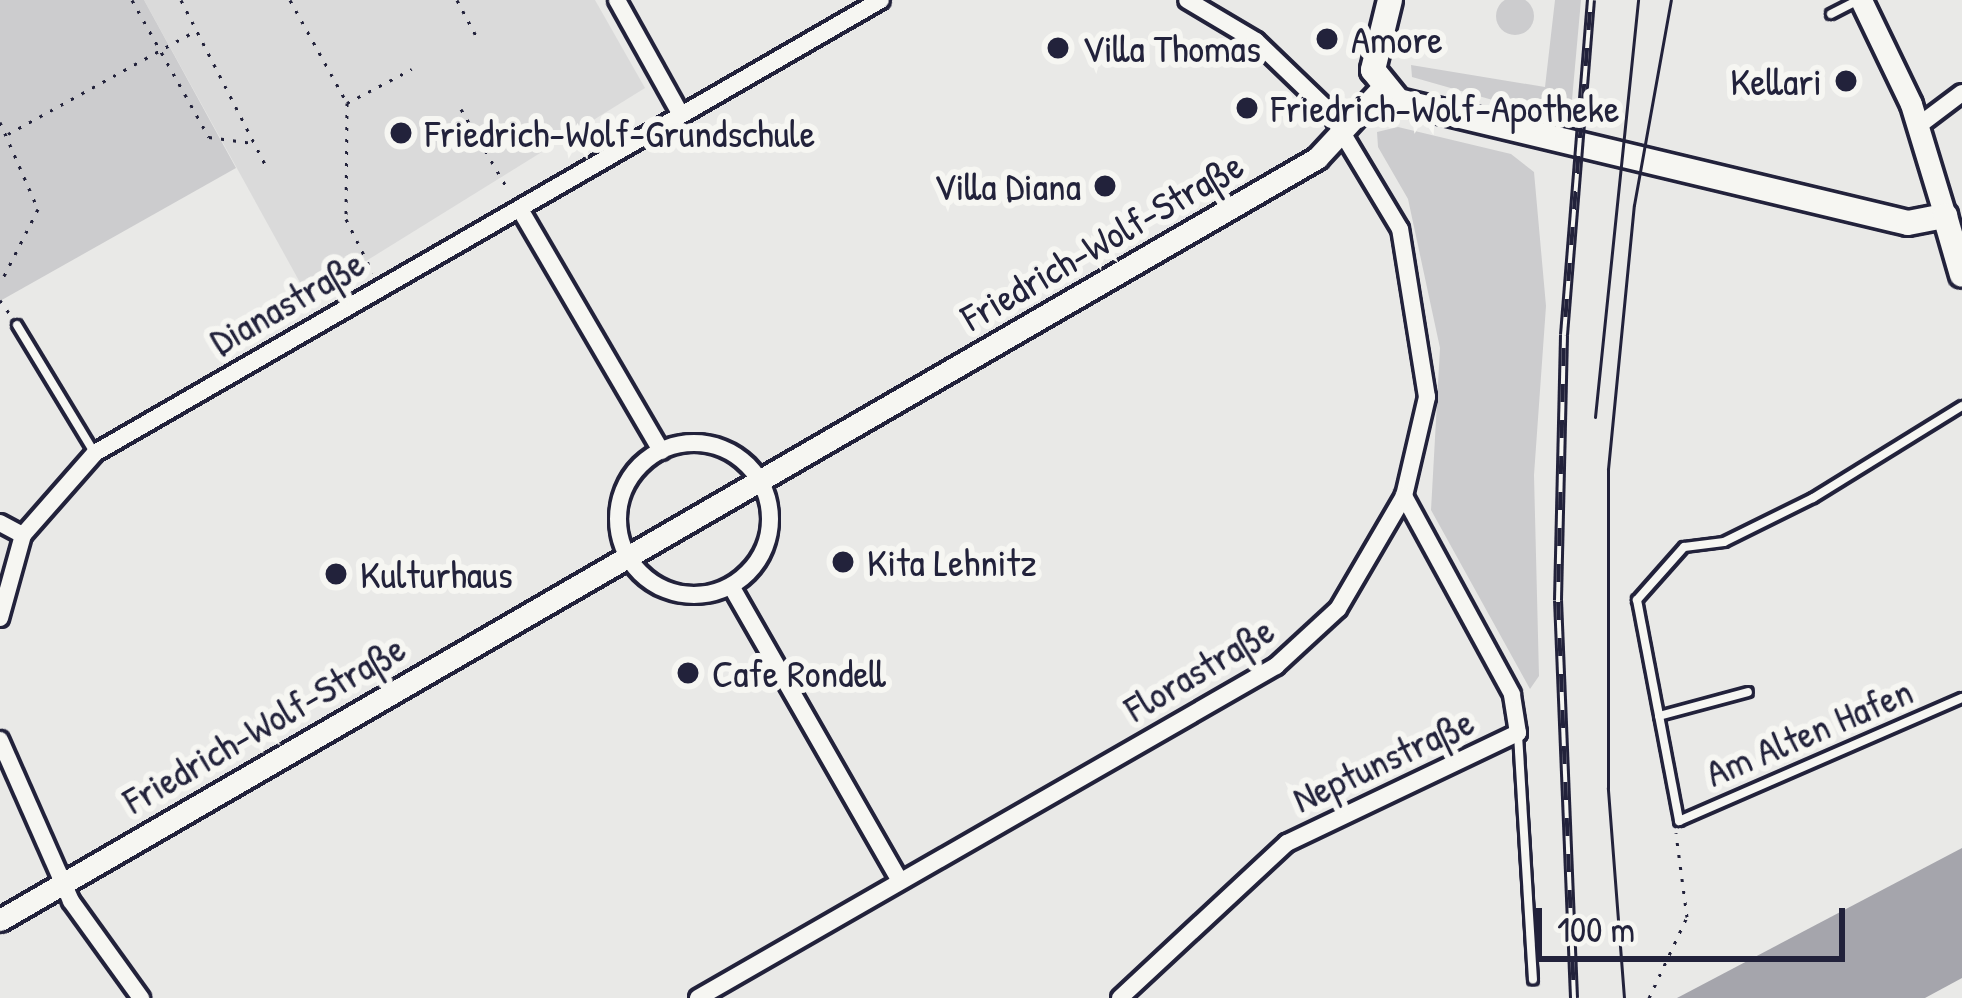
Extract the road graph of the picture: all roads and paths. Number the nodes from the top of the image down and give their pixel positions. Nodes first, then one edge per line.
1 (132, 0) edge
2 (181, 0) edge
3 (290, 0) edge
4 (457, 0) edge
5 (617, 0) edge
6 (880, 0) edge
7 (1187, 0) edge
8 (1390, 0) edge
9 (1860, 0) edge
10 (1831, 14) dead end
11 (195, 31) junction
12 (476, 35) dead end
13 (1410, 41) dead end
14 (1434, 44) dead end
15 (159, 51) junction
16 (412, 69) dead end
17 (1382, 88) junction
18 (1962, 93) edge
19 (346, 103) junction
20 (461, 109) dead end
21 (680, 113) junction
22 (0, 122) edge
23 (1918, 126) junction
24 (1343, 130) junction
25 (8, 134) junction
26 (253, 143) junction
27 (265, 164) dead end
28 (517, 205) junction
29 (1945, 216) junction
30 (1962, 275) edge
31 (0, 284) edge
32 (379, 286) junction
33 (17, 325) dead end
34 (1962, 406) edge
35 (661, 451) junction
36 (95, 453) junction
37 (758, 479) junction
38 (1404, 496) junction
39 (0, 523) edge
40 (23, 535) junction
41 (626, 553) junction
42 (731, 586) junction
43 (0, 617) edge
44 (1748, 692) dead end
45 (1962, 698) edge
46 (1659, 716) junction
47 (1518, 733) junction
48 (0, 740) edge
49 (1679, 821) junction
50 (900, 881) junction
51 (62, 884) junction
52 (0, 920) edge
53 (1533, 980) dead end
54 (141, 998) edge
55 (698, 998) edge
56 (1120, 998) edge
57 (1649, 998) edge

1 - 15 path
2 - 11 path
3 - 19 path
4 - 12 path
5 - 21 street
6 - 21 street, Dianastraße
7 - 24 street
8 - 17 main road
9 - 10 lane
9 - 23 street
11 - 15 path
11 - 26 path
13 - 14 path
15 - 25 path
15 - 26 path
16 - 19 path
17 - 24 street, Friedrich-Wolf-Straße
17 - 29 main road
18 - 23 street
19 - 32 path
20 - 28 path
21 - 28 street, Dianastraße
22 - 25 path
23 - 29 street
24 - 37 street, Friedrich-Wolf-Straße
24 - 38 street, Florastraße
25 - 31 path
26 - 27 path
28 - 32 street, Dianastraße
28 - 35 street
29 - 30 main road
32 - 36 street, Dianastraße
33 - 36 lane
34 - 46 lane
35 - 37 street
35 - 41 street
36 - 40 street, Dianastraße
37 - 41 street, Friedrich-Wolf-Straße
37 - 42 street
38 - 47 street, Neptunstraße
38 - 50 street, Florastraße
39 - 40 street
40 - 43 street, Dianastraße
41 - 42 street
41 - 51 street, Friedrich-Wolf-Straße
42 - 50 street
44 - 46 lane
45 - 49 lane, Am Alten Hafen
46 - 49 lane
47 - 53 lane, Neptunstraße
47 - 56 street, Neptunstraße
48 - 51 street
49 - 57 path
50 - 55 street, Florastraße
51 - 52 street, Friedrich-Wolf-Straße
51 - 54 street

